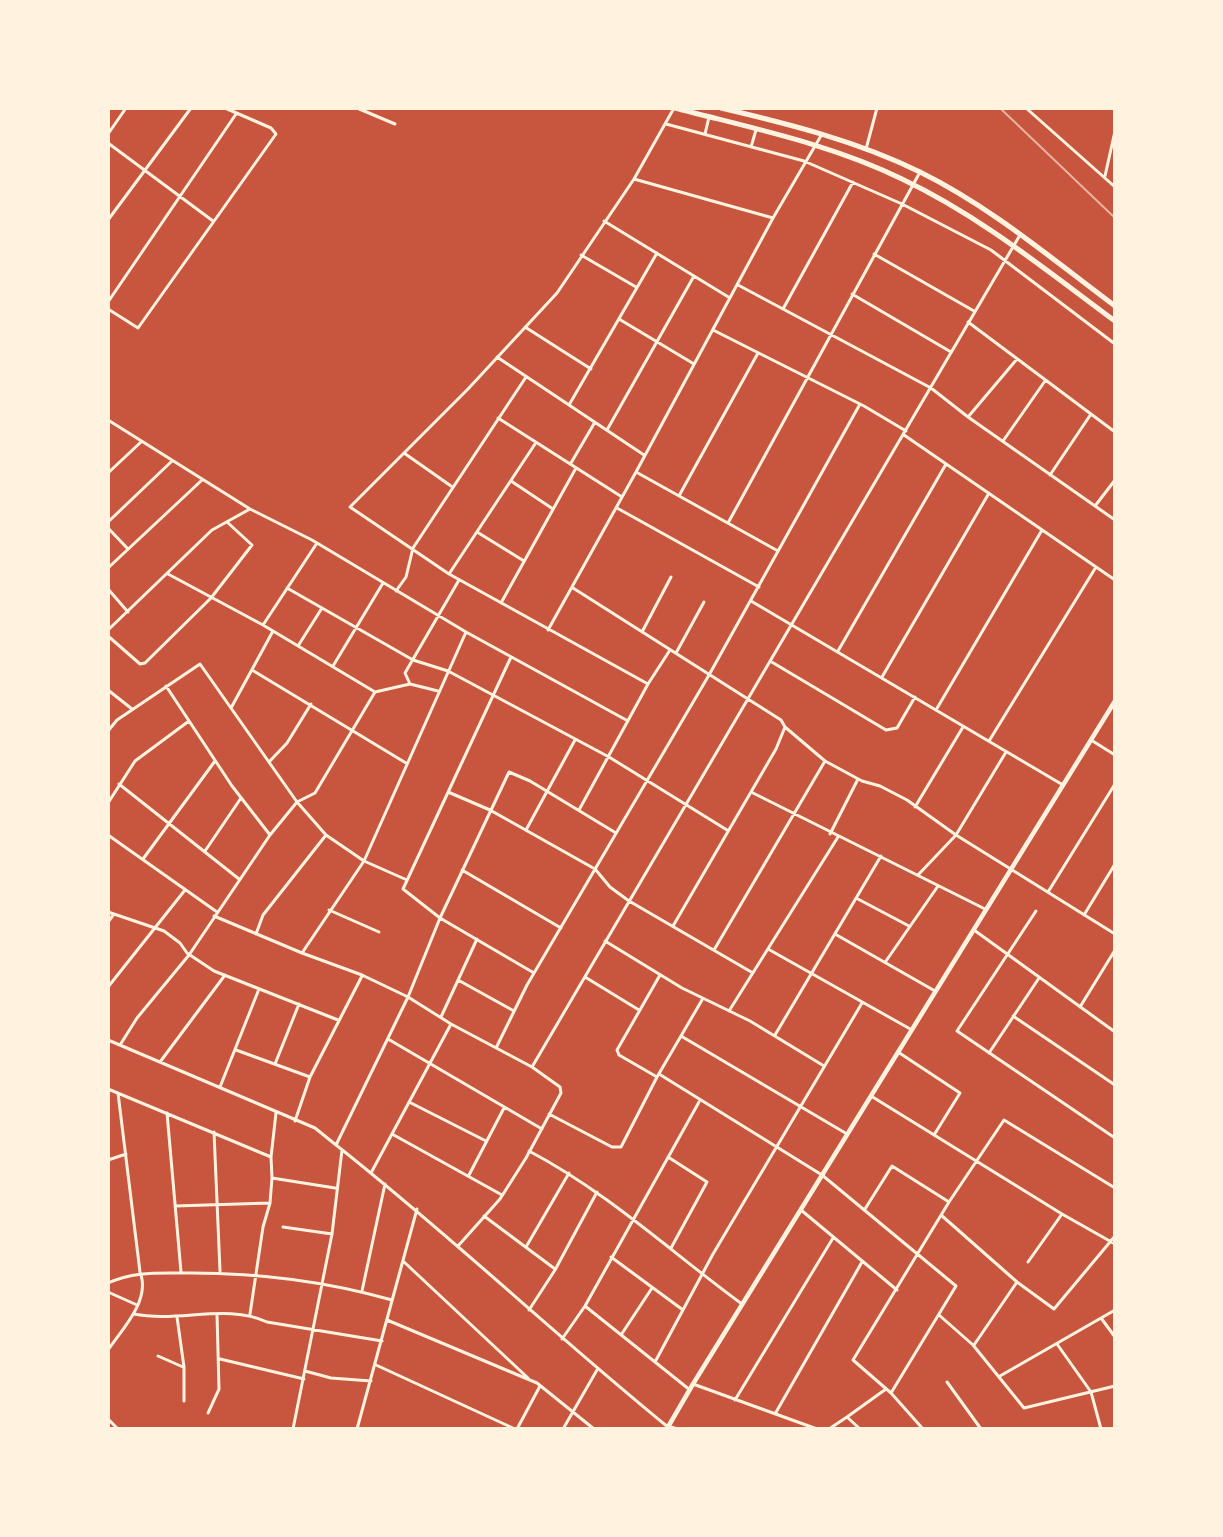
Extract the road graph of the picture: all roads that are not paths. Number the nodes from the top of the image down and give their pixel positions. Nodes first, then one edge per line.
1 (126, 108) edge
2 (191, 108) edge
3 (225, 108) edge
4 (357, 108) edge
5 (675, 108) edge
6 (721, 108) edge
7 (877, 108) edge
8 (1026, 108) edge
9 (236, 114) junction
10 (709, 117) junction
11 (666, 123) junction
12 (394, 124) dead end
13 (756, 130) junction
14 (1115, 131) edge
15 (108, 134) edge
16 (705, 134) junction
17 (822, 134) junction
18 (108, 143) edge
19 (814, 145) junction
20 (751, 147) junction
21 (866, 148) junction
22 (804, 161) junction
23 (144, 170) junction
24 (920, 172) junction
25 (1104, 177) junction
26 (634, 179) junction
27 (853, 182) junction
28 (913, 184) junction
29 (1115, 187) edge
30 (180, 196) junction
31 (902, 204) junction
32 (773, 218) junction
33 (108, 220) edge
34 (213, 221) junction
35 (604, 221) junction
36 (1020, 235) junction
37 (1013, 245) junction
38 (657, 253) junction
39 (874, 254) junction
40 (581, 255) junction
41 (1004, 259) junction
42 (694, 276) junction
43 (737, 285) junction
44 (636, 287) junction
45 (852, 294) junction
46 (730, 298) junction
47 (108, 302) edge
48 (1115, 306) edge
49 (108, 309) edge
50 (783, 309) junction
51 (974, 311) junction
52 (618, 319) junction
53 (1115, 321) edge
54 (968, 322) junction
55 (525, 327) junction
56 (713, 330) junction
57 (829, 336) junction
58 (655, 342) junction
59 (1115, 344) edge
60 (951, 352) junction
61 (758, 353) junction
62 (497, 357) junction
63 (1017, 358) junction
64 (694, 364) junction
65 (591, 369) junction
66 (526, 377) junction
67 (806, 377) junction
68 (1045, 381) junction
69 (931, 388) junction
70 (860, 404) junction
71 (569, 406) junction
72 (1091, 414) junction
73 (968, 417) junction
74 (498, 418) junction
75 (108, 420) edge
76 (595, 423) junction
77 (607, 430) junction
78 (906, 431) junction
79 (1115, 432) edge
80 (904, 435) junction
81 (141, 442) junction
82 (1002, 442) junction
83 (535, 444) junction
84 (404, 453) junction
85 (644, 455) junction
86 (172, 462) junction
87 (571, 463) junction
88 (946, 464) junction
89 (576, 468) junction
90 (636, 472) junction
91 (108, 473) edge
92 (1050, 474) junction
93 (202, 480) junction
94 (1115, 480) edge
95 (511, 481) junction
96 (452, 486) junction
97 (988, 493) junction
98 (680, 494) junction
99 (622, 497) junction
100 (1095, 506) junction
101 (617, 508) junction
102 (250, 509) junction
103 (553, 509) junction
104 (1115, 520) edge
105 (108, 522) edge
106 (227, 522) junction
107 (728, 523) junction
108 (108, 528) edge
109 (1042, 530) junction
110 (477, 532) junction
111 (317, 543) junction
112 (413, 548) junction
113 (128, 549) junction
114 (778, 551) junction
115 (524, 562) junction
116 (1096, 567) junction
117 (108, 568) edge
118 (168, 574) junction
119 (449, 574) junction
120 (671, 578) dead end
121 (459, 580) junction
122 (1115, 580) edge
123 (384, 583) junction
124 (759, 587) junction
125 (287, 588) junction
126 (573, 588) junction
127 (108, 589) edge
128 (396, 591) junction
129 (212, 598) junction
130 (751, 601) junction
131 (704, 602) dead end
132 (501, 603) junction
133 (322, 608) junction
134 (128, 612) junction
135 (439, 617) junction
136 (792, 624) junction
137 (263, 625) junction
138 (357, 628) junction
139 (108, 630) edge
140 (548, 630) junction
141 (273, 632) junction
142 (466, 632) junction
143 (642, 632) junction
144 (108, 636) edge
145 (298, 646) junction
146 (670, 650) junction
147 (838, 651) junction
148 (676, 653) junction
149 (511, 657) junction
150 (412, 660) junction
151 (770, 662) junction
152 (333, 667) junction
153 (252, 670) junction
154 (448, 671) junction
155 (709, 675) junction
156 (882, 677) junction
157 (410, 684) junction
158 (648, 684) junction
159 (166, 686) junction
160 (108, 690) edge
161 (438, 691) junction
162 (375, 692) junction
163 (493, 694) junction
164 (915, 697) junction
165 (747, 700) junction
166 (1115, 701) edge
167 (311, 704) junction
168 (231, 708) junction
169 (132, 709) junction
170 (936, 710) junction
171 (189, 721) junction
172 (628, 721) junction
173 (964, 726) junction
174 (785, 727) junction
175 (355, 730) junction
176 (108, 731) edge
177 (576, 739) junction
178 (1091, 740) junction
179 (989, 741) junction
180 (1006, 752) junction
181 (1115, 755) edge
182 (609, 757) junction
183 (215, 761) junction
184 (825, 761) junction
185 (268, 762) junction
186 (406, 764) junction
187 (858, 779) junction
188 (646, 782) junction
189 (119, 784) junction
190 (1115, 784) edge
191 (1063, 785) junction
192 (548, 791) junction
193 (448, 792) junction
194 (751, 792) junction
195 (242, 798) junction
196 (297, 802) junction
197 (108, 803) edge
198 (685, 804) junction
199 (915, 807) junction
200 (490, 810) junction
201 (579, 810) junction
202 (793, 815) junction
203 (168, 824) junction
204 (526, 830) junction
205 (727, 830) junction
206 (616, 833) junction
207 (830, 834) junction
208 (108, 835) edge
209 (270, 835) junction
210 (326, 835) junction
211 (956, 835) junction
212 (838, 837) junction
213 (204, 852) junction
214 (881, 856) junction
215 (142, 859) junction
216 (364, 861) junction
217 (1115, 864) edge
218 (595, 869) junction
219 (1011, 869) junction
220 (462, 870) junction
221 (918, 875) junction
222 (239, 879) junction
223 (407, 880) junction
224 (938, 886) junction
225 (185, 890) junction
226 (1048, 892) junction
227 (856, 898) junction
228 (629, 901) junction
229 (329, 910) junction
230 (986, 910) junction
231 (1036, 911) dead end
232 (108, 912) edge
233 (217, 912) junction
234 (114, 914) junction
235 (1084, 915) junction
236 (214, 916) junction
237 (440, 918) junction
238 (108, 922) edge
239 (673, 926) junction
240 (909, 926) junction
241 (154, 928) junction
242 (561, 928) junction
243 (974, 930) junction
244 (379, 932) dead end
245 (256, 934) junction
246 (835, 934) junction
247 (1115, 934) edge
248 (477, 939) junction
249 (605, 941) junction
250 (768, 949) junction
251 (714, 950) junction
252 (1115, 950) edge
253 (302, 953) junction
254 (189, 955) junction
255 (1007, 955) junction
256 (885, 961) junction
257 (534, 973) junction
258 (753, 973) junction
259 (811, 974) junction
260 (225, 975) junction
261 (362, 975) junction
262 (660, 975) junction
263 (585, 977) junction
264 (1039, 978) junction
265 (458, 980) junction
266 (108, 987) edge
267 (259, 989) junction
268 (936, 992) junction
269 (408, 997) junction
270 (702, 1000) junction
271 (862, 1003) junction
272 (299, 1004) junction
273 (1080, 1008) junction
274 (639, 1010) junction
275 (729, 1011) junction
276 (514, 1012) junction
277 (1013, 1016) junction
278 (441, 1017) junction
279 (338, 1020) junction
280 (451, 1024) junction
281 (912, 1030) junction
282 (1115, 1032) edge
283 (775, 1035) junction
284 (681, 1036) junction
285 (388, 1039) junction
286 (108, 1040) edge
287 (120, 1045) junction
288 (496, 1048) junction
289 (236, 1050) junction
290 (898, 1052) junction
291 (989, 1053) junction
292 (160, 1062) junction
293 (429, 1064) junction
294 (275, 1065) junction
295 (824, 1066) junction
296 (532, 1067) junction
297 (658, 1076) junction
298 (310, 1077) junction
299 (1115, 1085) edge
300 (220, 1087) junction
301 (108, 1089) edge
302 (118, 1093) junction
303 (871, 1096) junction
304 (409, 1101) junction
305 (699, 1101) junction
306 (800, 1107) junction
307 (504, 1108) junction
308 (167, 1113) junction
309 (276, 1113) junction
310 (549, 1114) junction
311 (295, 1121) junction
312 (542, 1129) junction
313 (214, 1132) junction
314 (392, 1134) junction
315 (847, 1134) junction
316 (934, 1135) junction
317 (1115, 1138) edge
318 (486, 1141) junction
319 (336, 1145) junction
320 (777, 1148) junction
321 (342, 1150) junction
322 (529, 1151) junction
323 (126, 1154) junction
324 (271, 1157) junction
325 (668, 1157) junction
326 (108, 1160) edge
327 (975, 1161) junction
328 (371, 1173) junction
329 (568, 1173) junction
330 (822, 1175) junction
331 (469, 1176) junction
332 (272, 1178) junction
333 (385, 1184) junction
334 (335, 1188) junction
335 (1115, 1188) edge
336 (598, 1191) junction
337 (502, 1195) junction
338 (949, 1202) junction
339 (270, 1203) junction
340 (217, 1204) junction
341 (175, 1206) junction
342 (417, 1209) junction
343 (864, 1209) junction
344 (801, 1210) junction
345 (1062, 1214) junction
346 (941, 1215) junction
347 (484, 1216) junction
348 (632, 1220) junction
349 (284, 1227) dead end
350 (332, 1234) junction
351 (1115, 1236) edge
352 (833, 1238) junction
353 (1113, 1243) edge
354 (458, 1246) junction
355 (526, 1247) junction
356 (671, 1248) junction
357 (919, 1256) junction
358 (611, 1257) junction
359 (403, 1261) junction
360 (862, 1262) junction
361 (1028, 1262) dead end
362 (555, 1270) junction
363 (220, 1271) junction
364 (140, 1272) junction
365 (181, 1273) junction
366 (256, 1274) junction
367 (702, 1274) junction
368 (1017, 1282) junction
369 (108, 1283) edge
370 (320, 1284) junction
371 (652, 1288) junction
372 (897, 1290) junction
373 (108, 1292) edge
374 (362, 1292) junction
375 (392, 1300) junction
376 (742, 1304) junction
377 (137, 1305) junction
378 (585, 1306) junction
379 (529, 1310) junction
380 (683, 1310) junction
381 (1115, 1310) edge
382 (134, 1314) junction
383 (217, 1314) junction
384 (250, 1314) junction
385 (939, 1315) junction
386 (177, 1317) junction
387 (1101, 1318) junction
388 (387, 1320) junction
389 (312, 1330) junction
390 (621, 1335) junction
391 (1115, 1338) edge
392 (562, 1339) junction
393 (382, 1341) junction
394 (1057, 1344) junction
395 (109, 1345) edge
396 (973, 1345) junction
397 (108, 1350) edge
398 (158, 1356) dead end
399 (220, 1359) junction
400 (655, 1362) junction
401 (376, 1365) junction
402 (184, 1367) junction
403 (597, 1370) junction
404 (305, 1371) junction
405 (999, 1377) junction
406 (304, 1379) junction
407 (530, 1380) junction
408 (371, 1382) junction
409 (947, 1382) dead end
410 (540, 1385) junction
411 (1115, 1386) edge
412 (691, 1387) junction
413 (886, 1389) junction
414 (1091, 1392) junction
415 (891, 1393) junction
416 (735, 1400) junction
417 (184, 1401) dead end
418 (208, 1413) dead end
419 (572, 1413) junction
420 (775, 1414) junction
421 (847, 1417) junction
422 (108, 1419) edge
423 (667, 1428) edge
424 (118, 1429) edge
425 (293, 1429) edge
426 (357, 1429) edge
427 (516, 1429) edge
428 (563, 1429) edge
429 (594, 1429) edge
430 (675, 1429) edge
431 (817, 1429) edge
432 (829, 1429) edge
433 (860, 1429) edge
434 (923, 1429) edge
435 (981, 1429) edge
436 (1101, 1429) edge

1 - 15 street
2 - 23 street
3 - 9 street
4 - 12 street
5 - 10 main road
5 - 11 street
6 - 17 main road
7 - 21 street
8 - 25 street
9 - 30 street
9 - 34 street
10 - 13 main road
10 - 16 street
11 - 16 street
11 - 26 street
13 - 19 main road
13 - 20 street
14 - 25 street
16 - 20 street
17 - 19 street
17 - 21 main road
18 - 23 street
19 - 22 street
19 - 28 main road
20 - 22 street
21 - 24 main road
22 - 27 street
22 - 32 street
23 - 30 street
23 - 33 street
24 - 28 street
24 - 36 main road
25 - 29 street
26 - 32 street
26 - 35 street
27 - 31 street
27 - 50 street
28 - 31 street
28 - 37 main road
30 - 34 street
30 - 47 street
31 - 39 street
31 - 41 street
32 - 43 street
34 - 49 street
35 - 38 street
35 - 40 street
36 - 37 street
36 - 48 main road
37 - 41 street
37 - 53 main road
38 - 42 street
38 - 44 street
39 - 45 street
39 - 51 street
40 - 44 street
40 - 55 street
41 - 51 street
41 - 59 street
42 - 46 street
42 - 58 street
43 - 46 street
43 - 50 street
44 - 52 street
45 - 57 street
45 - 60 street
46 - 56 street
50 - 57 street
51 - 54 street
52 - 58 street
52 - 65 street
54 - 60 street
54 - 63 street
55 - 62 street
55 - 65 street
56 - 61 street
56 - 64 street
57 - 67 street
57 - 69 street
58 - 64 street
58 - 77 street
60 - 69 street
61 - 67 street
61 - 98 street
62 - 66 street
62 - 84 street
63 - 68 street
63 - 73 street
64 - 85 street
65 - 71 street
66 - 71 street
66 - 74 street
67 - 70 street
67 - 107 street
68 - 72 street
68 - 82 street
69 - 73 street
69 - 78 street
70 - 78 street
70 - 114 street
71 - 76 street
72 - 79 street
72 - 92 street
73 - 82 street
74 - 83 street
74 - 96 street
75 - 81 street
76 - 77 street
76 - 87 street
77 - 85 street
78 - 80 street
80 - 88 street
80 - 136 street
81 - 86 street
81 - 91 street
82 - 92 street
83 - 87 street
83 - 95 street
84 - 96 street
84 - 112 street
85 - 90 street
86 - 93 street
86 - 105 street
87 - 89 street
88 - 97 street
88 - 147 street
89 - 99 street
89 - 103 street
90 - 98 street
90 - 99 street
92 - 100 street
93 - 102 street
93 - 113 street
94 - 100 street
95 - 103 street
95 - 110 street
96 - 112 street
97 - 109 street
97 - 156 street
98 - 107 street
99 - 101 street
100 - 104 street
101 - 124 street
101 - 126 street
102 - 106 street
102 - 111 street
103 - 115 street
106 - 118 street
106 - 129 street
107 - 114 street
108 - 113 street
109 - 116 street
109 - 170 street
110 - 115 street
110 - 119 street
111 - 123 street
111 - 125 street
112 - 119 street
112 - 128 street
113 - 117 street
114 - 124 street
115 - 132 street
116 - 122 street
116 - 179 street
118 - 129 street
118 - 134 street
119 - 121 street
120 - 143 street
121 - 132 street
121 - 135 street
123 - 128 street
123 - 138 street
124 - 130 street
125 - 133 street
125 - 137 street
126 - 140 street
126 - 143 street
127 - 134 street
128 - 135 street
129 - 137 street
129 - 144 street
130 - 136 street
130 - 155 street
131 - 148 street
132 - 140 street
133 - 138 street
133 - 145 street
134 - 139 street
135 - 142 street
135 - 150 street
136 - 147 street
136 - 151 street
137 - 141 street
138 - 150 street
138 - 152 street
140 - 158 street
141 - 145 street
141 - 153 street
142 - 149 street
142 - 154 street
143 - 146 street
145 - 152 street
146 - 148 street
146 - 158 street
147 - 156 street
148 - 155 street
149 - 163 street
149 - 172 street
150 - 154 street
150 - 157 street
151 - 164 street
151 - 165 street
152 - 162 street
153 - 167 street
153 - 168 street
154 - 161 street
154 - 163 street
155 - 165 street
155 - 188 street
156 - 164 street
157 - 161 street
157 - 162 street
158 - 172 street
159 - 168 street
159 - 169 street
159 - 171 street
160 - 169 street
161 - 186 street
162 - 175 street
163 - 177 street
163 - 193 street
164 - 170 street
165 - 174 street
165 - 198 street
166 - 178 street
167 - 175 street
167 - 185 street
168 - 185 street
169 - 176 street
170 - 173 street
171 - 183 street
171 - 189 street
172 - 182 street
173 - 179 street
173 - 199 street
174 - 184 street
174 - 194 street
175 - 186 street
175 - 196 street
177 - 182 street
177 - 192 street
178 - 181 street
178 - 191 street
179 - 180 street
180 - 191 street
180 - 211 street
182 - 188 street
182 - 201 street
183 - 195 street
183 - 203 street
184 - 187 street
184 - 202 street
185 - 196 street
186 - 216 street
187 - 199 street
187 - 207 street
188 - 198 street
188 - 206 street
189 - 197 street
189 - 203 street
190 - 226 street
191 - 219 street
192 - 200 street
192 - 201 street
192 - 204 street
193 - 200 street
193 - 223 street
194 - 202 street
194 - 205 street
195 - 209 street
195 - 213 street
196 - 209 street
196 - 210 street
198 - 205 street
198 - 228 street
199 - 211 street
200 - 204 street
200 - 220 street
201 - 206 street
202 - 207 street
202 - 251 street
203 - 213 street
203 - 215 street
204 - 218 street
205 - 239 street
206 - 218 street
207 - 212 street
208 - 215 street
209 - 222 street
210 - 216 street
210 - 245 street
211 - 219 street
211 - 221 street
212 - 214 street
212 - 250 street
213 - 222 street
214 - 221 street
214 - 227 street
215 - 225 street
216 - 223 street
216 - 229 street
217 - 235 street
218 - 228 street
218 - 242 street
219 - 226 street
219 - 230 street
220 - 237 street
220 - 242 street
221 - 224 street
222 - 233 street
223 - 237 street
224 - 230 street
224 - 240 street
225 - 233 street
225 - 241 street
226 - 235 street
227 - 240 street
227 - 246 street
228 - 239 street
228 - 249 street
229 - 244 street
229 - 253 street
230 - 243 street
231 - 255 street
232 - 234 street
233 - 236 street
234 - 238 street
234 - 241 street
235 - 247 street
236 - 245 street
236 - 254 street
237 - 248 street
237 - 269 street
239 - 251 street
240 - 256 street
241 - 254 street
241 - 266 street
242 - 257 street
243 - 255 street
243 - 268 street
245 - 253 street
246 - 256 street
246 - 259 street
248 - 257 street
248 - 265 street
249 - 262 street
249 - 263 street
250 - 258 street
250 - 259 street
251 - 258 street
252 - 273 street
253 - 261 street
254 - 260 street
254 - 287 street
255 - 264 street
255 - 291 street
256 - 268 street
257 - 276 street
258 - 275 street
259 - 271 street
259 - 283 street
260 - 267 street
260 - 292 street
261 - 269 street
261 - 279 street
262 - 270 street
262 - 274 street
263 - 274 street
263 - 296 street
264 - 273 street
264 - 277 street
265 - 276 street
265 - 278 street
267 - 272 street
267 - 289 street
268 - 281 street
269 - 278 street
269 - 285 street
270 - 275 street
270 - 284 street
271 - 281 street
271 - 295 street
272 - 279 street
272 - 294 street
273 - 282 street
274 - 297 street
275 - 283 street
276 - 288 street
277 - 291 street
277 - 299 street
278 - 280 street
279 - 298 street
280 - 288 street
280 - 293 street
281 - 290 street
283 - 295 street
284 - 297 street
284 - 306 street
285 - 293 street
285 - 319 street
286 - 287 street
287 - 292 street
288 - 296 street
289 - 294 street
289 - 300 street
290 - 303 street
290 - 316 street
291 - 317 street
292 - 300 street
293 - 304 street
293 - 307 street
294 - 298 street
295 - 306 street
296 - 310 street
297 - 305 street
297 - 310 street
298 - 311 street
300 - 309 street
301 - 302 street
302 - 308 street
302 - 323 street
303 - 315 street
303 - 316 street
304 - 314 street
304 - 318 street
305 - 320 street
305 - 325 street
306 - 315 street
306 - 320 street
307 - 312 street
307 - 318 street
308 - 313 street
308 - 341 street
309 - 311 street
309 - 324 street
310 - 312 street
311 - 319 street
312 - 322 street
313 - 324 street
313 - 340 street
314 - 328 street
314 - 331 street
315 - 330 street
316 - 327 street
318 - 331 street
319 - 321 street
320 - 330 street
320 - 367 street
321 - 328 street
321 - 334 street
322 - 329 street
322 - 337 street
323 - 326 street
323 - 364 street
324 - 332 street
325 - 348 street
325 - 356 street
327 - 335 street
327 - 338 street
327 - 345 street
328 - 333 street
329 - 336 street
329 - 355 street
330 - 343 street
330 - 344 street
331 - 337 street
332 - 334 street
332 - 339 street
333 - 342 street
333 - 374 street
334 - 350 street
336 - 348 street
336 - 362 street
337 - 347 street
338 - 343 street
338 - 346 street
339 - 340 street
339 - 366 street
340 - 341 street
340 - 363 street
341 - 365 street
342 - 354 street
342 - 359 street
343 - 357 street
344 - 352 street
344 - 376 street
345 - 353 street
345 - 361 street
346 - 357 street
346 - 368 street
347 - 354 street
347 - 355 street
348 - 356 street
348 - 358 street
349 - 350 street
350 - 370 street
351 - 353 street
352 - 360 street
352 - 416 street
353 - 368 street
354 - 379 street
355 - 362 street
356 - 367 street
357 - 372 street
357 - 385 street
358 - 371 street
358 - 378 street
359 - 375 street
359 - 407 street
360 - 372 street
360 - 420 street
362 - 379 street
363 - 365 street
363 - 366 street
364 - 365 street
364 - 369 street
364 - 377 street
366 - 370 street
366 - 384 street
367 - 376 street
367 - 380 street
368 - 396 street
370 - 374 street
370 - 389 street
371 - 380 street
371 - 390 street
372 - 413 street
373 - 377 street
374 - 375 street
375 - 388 street
376 - 412 street
377 - 382 street
378 - 390 street
378 - 392 street
379 - 392 street
380 - 400 street
381 - 387 street
382 - 386 street
382 - 395 street
383 - 384 street
383 - 386 street
383 - 399 street
384 - 389 street
385 - 396 street
385 - 415 street
386 - 402 street
387 - 391 street
387 - 394 street
388 - 393 street
388 - 407 street
389 - 393 street
389 - 404 street
390 - 400 street
392 - 403 street
393 - 401 street
394 - 405 street
394 - 414 street
395 - 397 street
396 - 405 street
398 - 402 street
399 - 406 street
399 - 418 street
400 - 412 street
401 - 408 street
401 - 427 street
402 - 417 street
403 - 419 street
403 - 423 street
404 - 406 street
404 - 408 street
405 - 414 street
406 - 425 street
407 - 410 street
408 - 426 street
409 - 435 street
410 - 419 street
410 - 427 street
411 - 414 street
412 - 416 street
412 - 423 street
413 - 415 street
413 - 421 street
414 - 436 street
415 - 434 street
416 - 420 street
419 - 428 street
419 - 429 street
420 - 431 street
421 - 432 street
421 - 433 street
422 - 424 street
423 - 430 street

